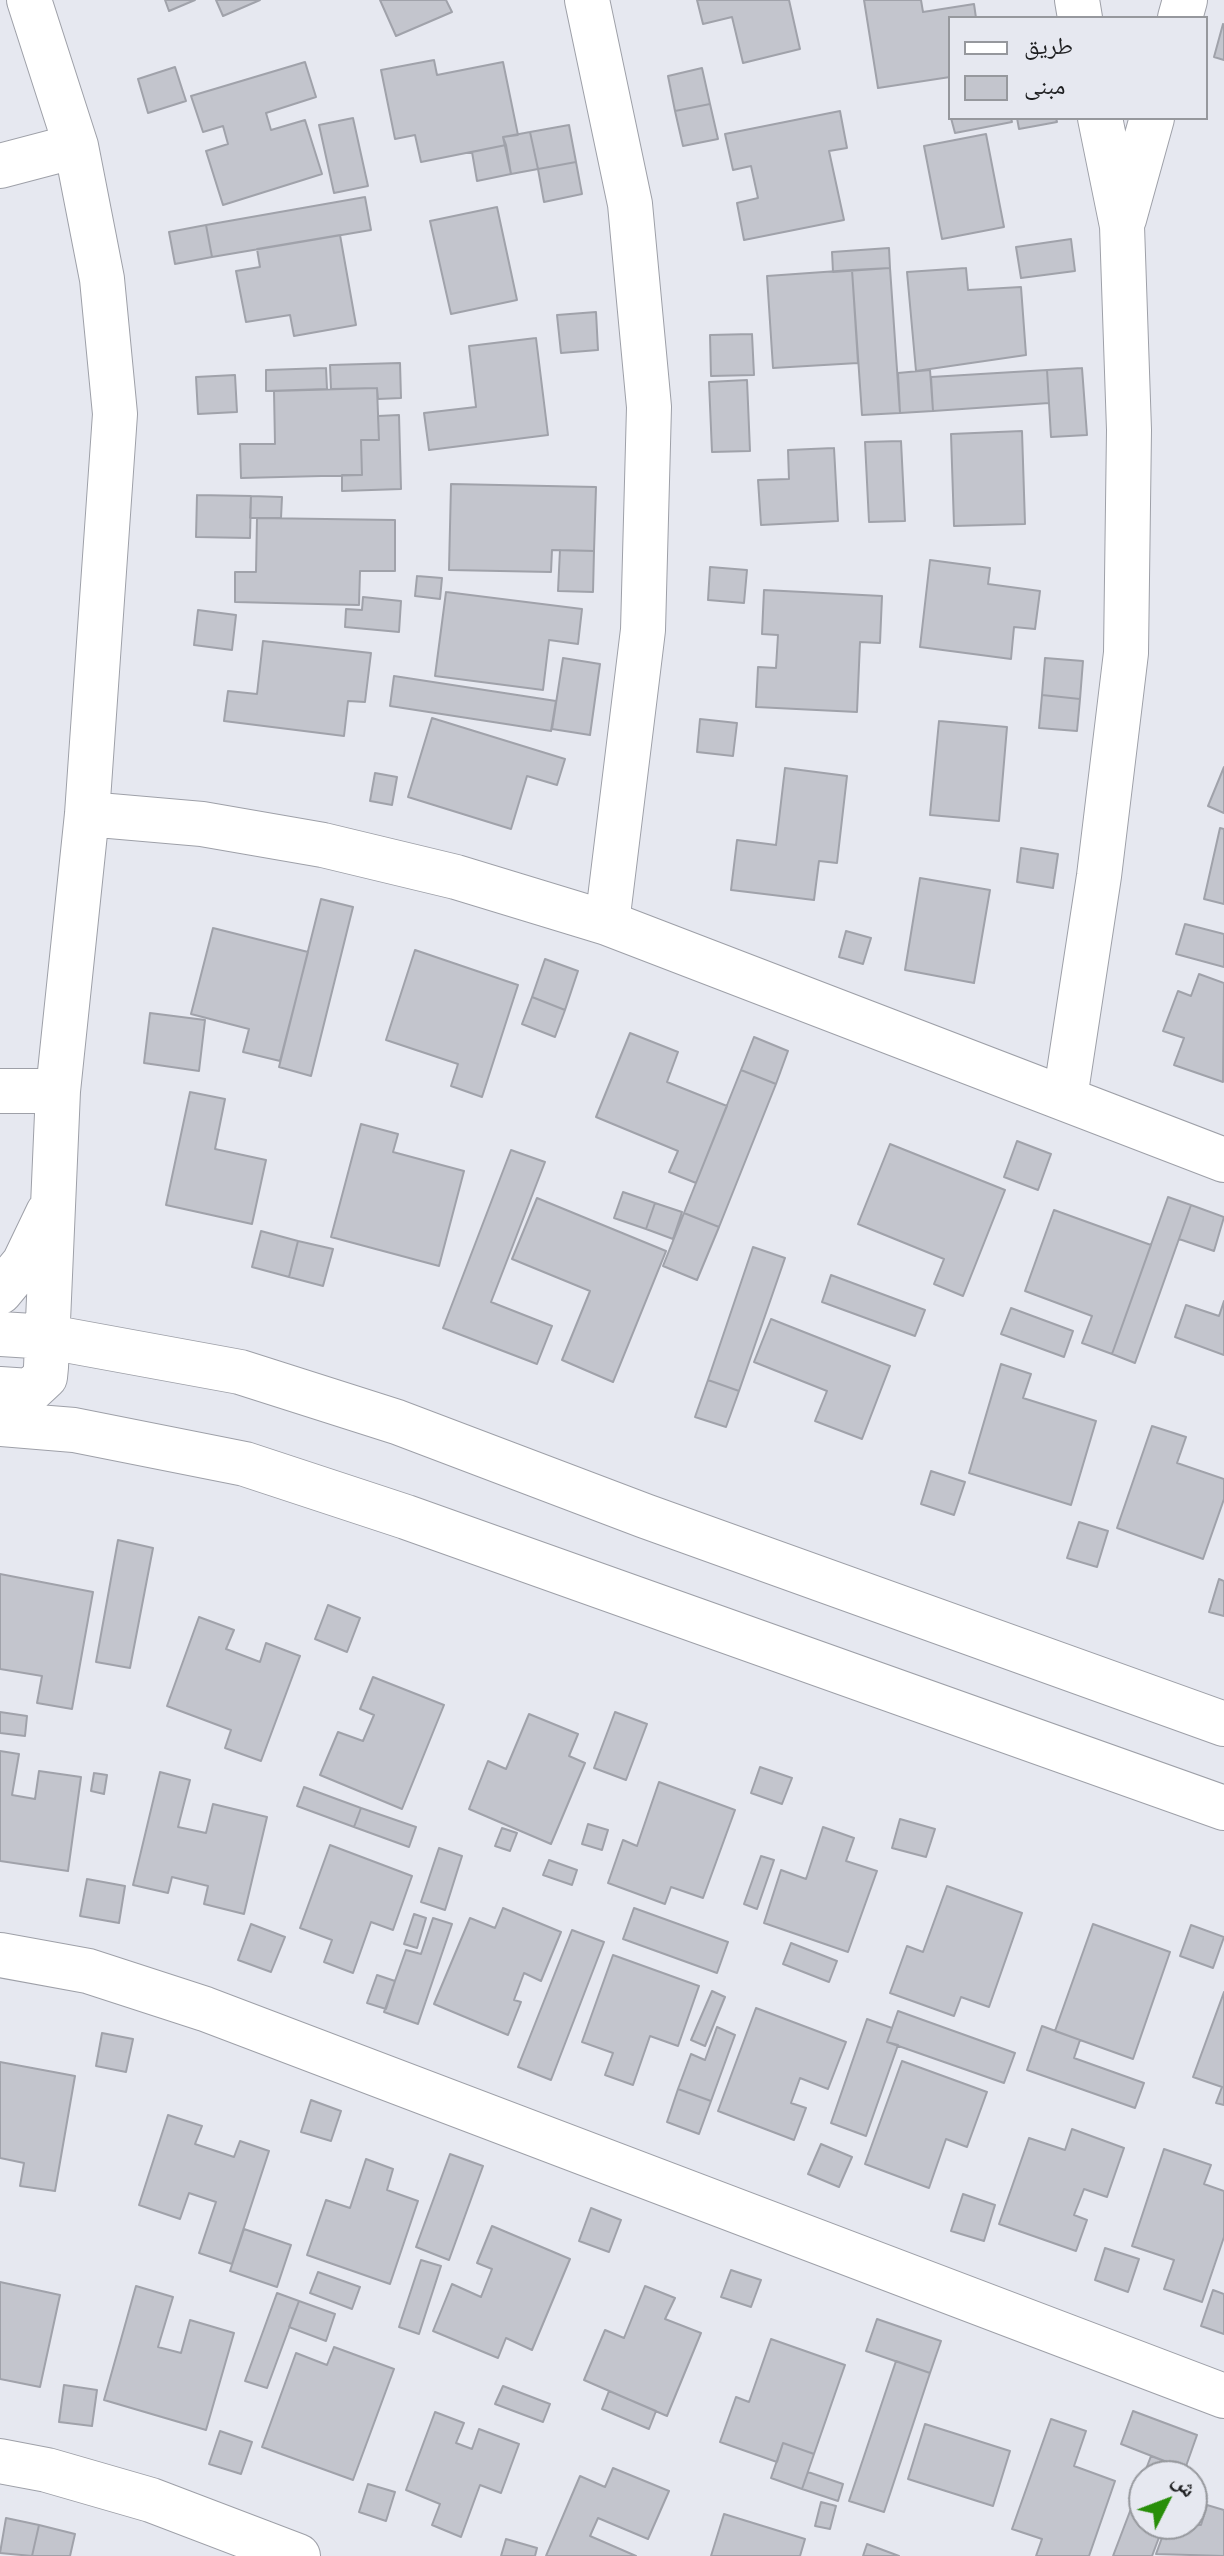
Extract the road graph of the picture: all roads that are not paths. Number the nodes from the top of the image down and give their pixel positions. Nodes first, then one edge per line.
1 (29, 0) edge
2 (587, 0) edge
3 (1100, 120) edge
4 (1151, 120) edge
5 (76, 146) junction
6 (0, 166) edge
7 (1122, 226) junction
8 (87, 814) junction
9 (607, 923) junction
10 (0, 1091) edge
11 (58, 1091) junction
12 (1065, 1098) junction
13 (1224, 1160) edge
14 (53, 1200) junction
15 (0, 1292) edge
16 (0, 1334) edge
17 (49, 1337) junction
18 (0, 1389) edge
19 (0, 1424) edge
20 (1224, 1724) edge
21 (1224, 1808) edge
22 (0, 1955) edge
23 (1224, 2396) edge
24 (0, 2461) edge
25 (298, 2556) edge

1 - 5 street
2 - 9 street
3 - 7 street
4 - 7 street
5 - 6 street
5 - 8 street
7 - 12 street
8 - 9 street
8 - 11 street
9 - 12 street
10 - 11 street
11 - 14 street
12 - 13 street
14 - 15 street
14 - 17 street
16 - 17 street
17 - 18 street
17 - 20 street
19 - 21 street
22 - 23 street
24 - 25 street

